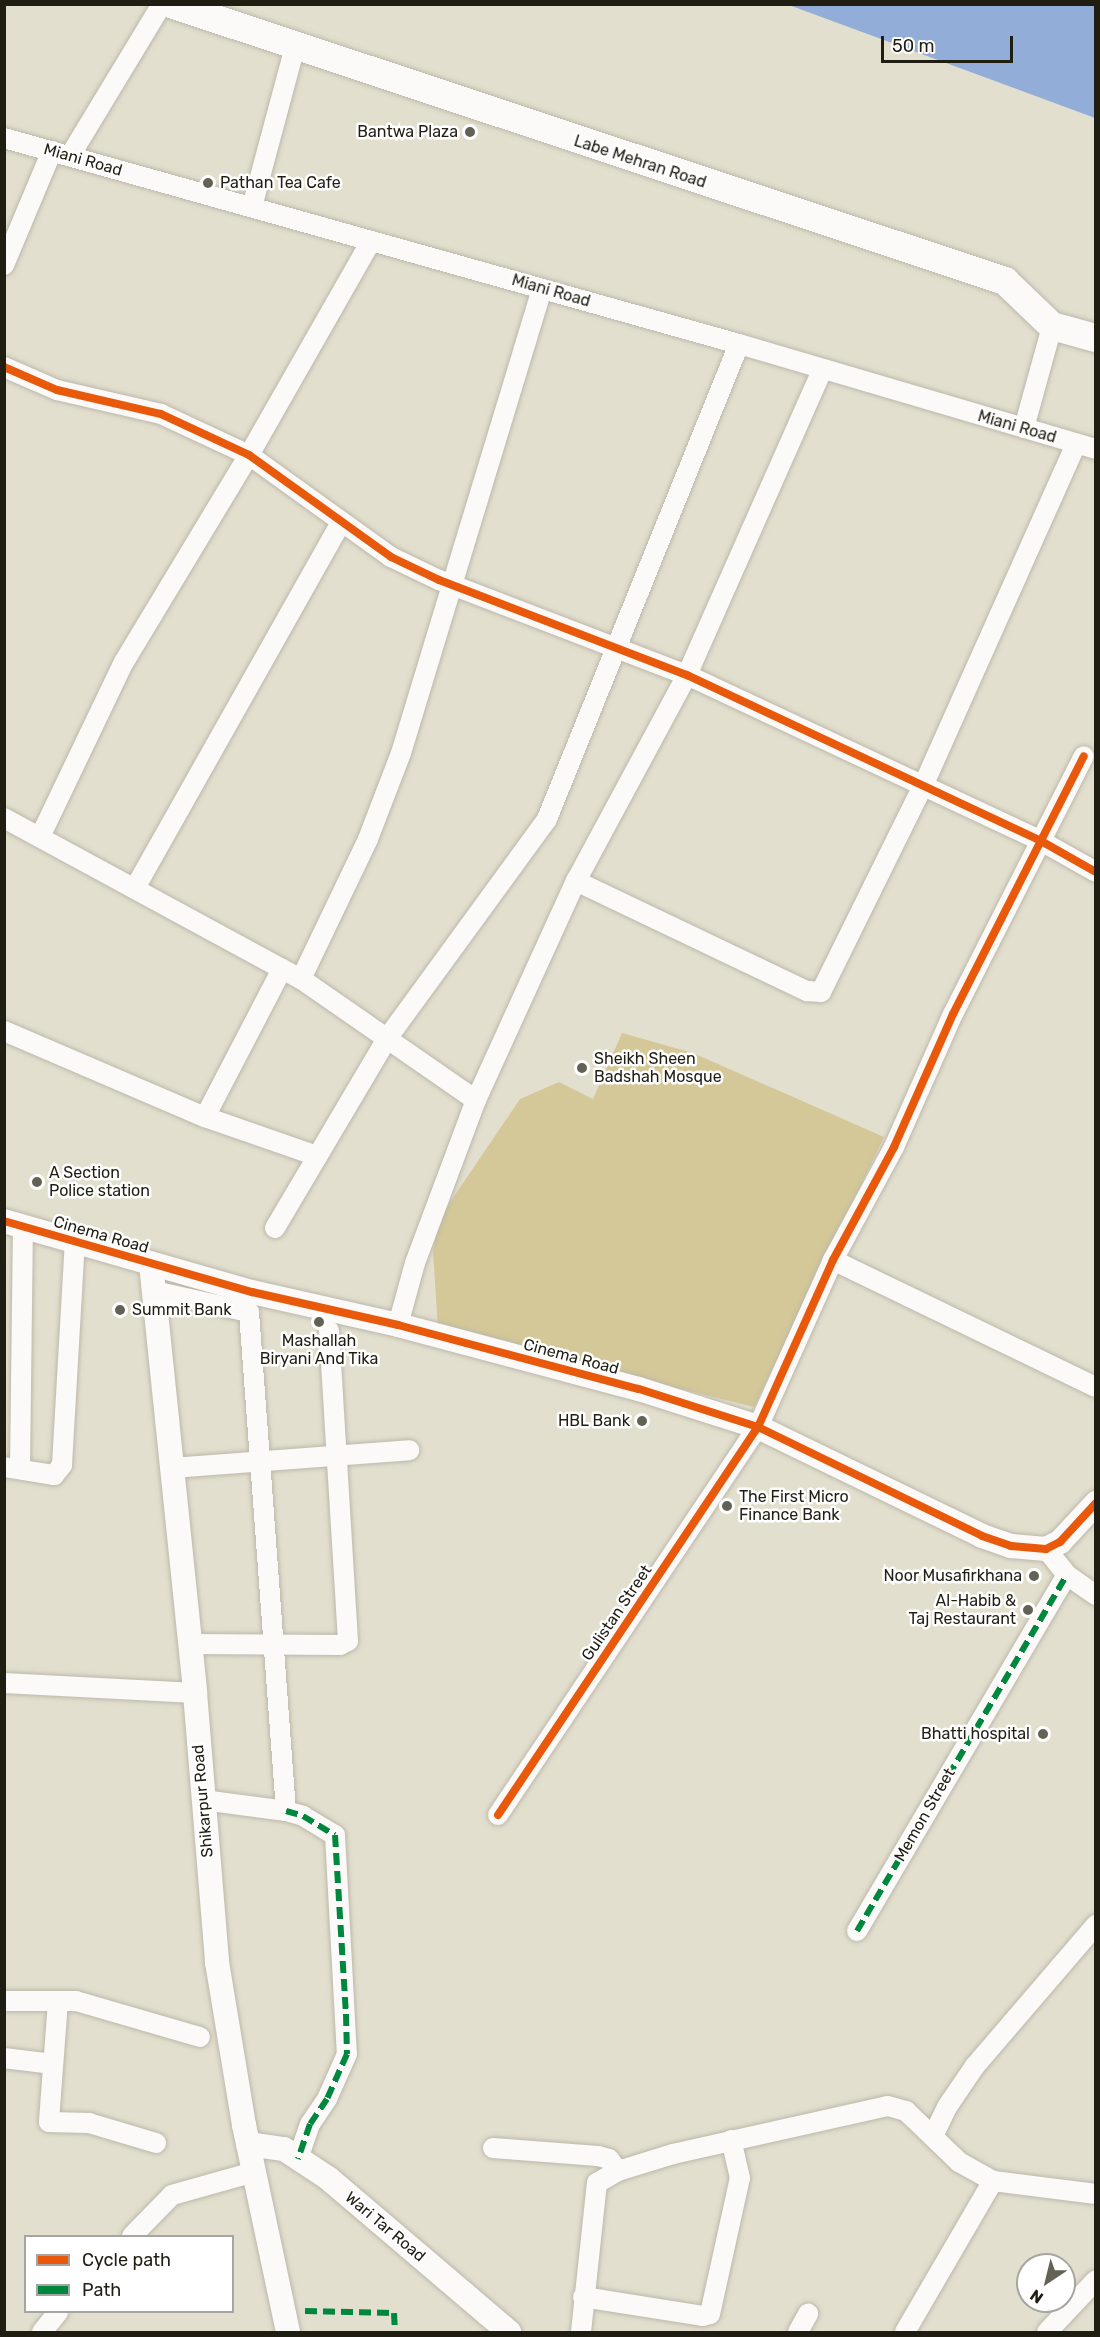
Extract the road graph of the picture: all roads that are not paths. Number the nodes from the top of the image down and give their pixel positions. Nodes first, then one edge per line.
1 (162, 4) edge
2 (171, 4) edge
3 (295, 47) junction
4 (4, 138) edge
5 (61, 154) junction
6 (252, 207) junction
7 (371, 241) junction
8 (4, 265) edge
9 (542, 289) junction
10 (1052, 326) junction
11 (1095, 338) edge
12 (739, 344) junction
13 (4, 367) edge
14 (822, 370) junction
15 (1024, 428) junction
16 (1076, 444) junction
17 (1095, 449) edge
18 (249, 455) junction
19 (341, 522) junction
20 (453, 585) junction
21 (617, 646) junction
22 (687, 675) junction
23 (1084, 756) dead end
24 (924, 786) junction
25 (4, 818) edge
26 (40, 837) junction
27 (1041, 841) junction
28 (1095, 872) edge
29 (576, 881) junction
30 (135, 888) junction
31 (282, 969) junction
32 (301, 979) junction
33 (4, 1031) edge
34 (386, 1040) junction
35 (476, 1100) junction
36 (204, 1117) junction
37 (317, 1156) junction
38 (14, 1224) edge
39 (275, 1228) dead end
40 (75, 1242) junction
41 (833, 1260) junction
42 (151, 1264) junction
43 (154, 1291) junction
44 (398, 1325) junction
45 (329, 1331) dead end
46 (1095, 1387) edge
47 (758, 1427) junction
48 (409, 1450) dead end
49 (338, 1455) junction
50 (260, 1461) junction
51 (12, 1468) edge
52 (172, 1468) junction
53 (1095, 1503) edge
54 (1046, 1549) junction
55 (1067, 1575) junction
56 (1095, 1595) edge
57 (189, 1644) junction
58 (274, 1645) junction
59 (4, 1683) edge
60 (195, 1694) junction
61 (202, 1800) junction
62 (286, 1811) junction
63 (498, 1815) dead end
64 (1095, 1925) edge
65 (857, 1931) dead end
66 (4, 2001) edge
67 (58, 2001) junction
68 (200, 2037) dead end
69 (4, 2058) edge
70 (53, 2064) junction
71 (933, 2136) junction
72 (731, 2140) junction
73 (156, 2143) dead end
74 (248, 2144) junction
75 (494, 2148) dead end
76 (298, 2159) junction
77 (618, 2171) junction
78 (254, 2172) junction
79 (993, 2181) junction
80 (1095, 2194) edge
81 (133, 2235) edge
82 (1095, 2280) edge
83 (583, 2297) junction
84 (57, 2313) edge
85 (808, 2314) dead end
86 (42, 2332) edge
87 (288, 2332) edge
88 (509, 2332) edge
89 (581, 2332) edge
90 (798, 2332) edge
91 (905, 2332) edge
92 (1048, 2332) edge

1 - 5 street
2 - 3 main road, Labe Mehran Road
3 - 6 street
3 - 10 main road, Labe Mehran Road
4 - 5 street, Miani Road
5 - 6 street, Miani Road
5 - 8 street
6 - 7 street, Miani Road
7 - 9 street, Miani Road
7 - 18 street
9 - 12 street, Miani Road
9 - 20 street
10 - 11 main road, Labe Mehran Road
10 - 15 street
12 - 14 street, Miani Road
12 - 21 street
13 - 18 street
14 - 15 street, Miani Road
14 - 22 street
15 - 16 street, Miani Road
16 - 17 street, Miani Road
16 - 24 street
18 - 19 street
18 - 26 street
19 - 20 street
19 - 30 street
20 - 21 street
20 - 32 street
21 - 22 street
21 - 34 street
22 - 24 street
22 - 29 street
23 - 27 street, Gulistan Street
24 - 27 street
24 - 29 street
25 - 26 street
26 - 30 street
27 - 28 street
27 - 41 street, Gulistan Street
29 - 35 street
30 - 31 street
31 - 32 street
31 - 36 street
32 - 34 street
33 - 36 street
34 - 35 street
34 - 37 street
35 - 44 street
36 - 37 street
37 - 39 street
38 - 40 street, Cinema Road
38 - 51 street
40 - 42 street, Cinema Road
40 - 51 street
41 - 46 street
41 - 47 street, Gulistan Street
42 - 43 street, Shikarpur Road
42 - 44 street, Cinema Road
43 - 50 street
43 - 52 street, Shikarpur Road
44 - 47 street, Cinema Road
45 - 49 street
47 - 54 street, Cinema Road
47 - 63 street, Gulistan Street
48 - 49 street
49 - 50 street
49 - 58 street
50 - 52 street
50 - 58 street
52 - 57 street, Shikarpur Road
53 - 54 street
54 - 55 street
55 - 56 street
55 - 65 street, Memon Street
57 - 58 street
57 - 60 street, Shikarpur Road
58 - 62 street
59 - 60 street
60 - 61 street, Shikarpur Road
61 - 62 street
61 - 74 street, Shikarpur Road
62 - 76 street
64 - 71 street
66 - 67 street
67 - 68 street
67 - 70 street
69 - 70 street
70 - 73 street
71 - 72 street
71 - 79 street
72 - 77 street
72 - 83 street
74 - 76 street, Wari Tar Road
74 - 78 street, Shikarpur Road
75 - 77 street
76 - 88 street, Wari Tar Road
77 - 83 street
78 - 81 street
78 - 87 street, Shikarpur Road
79 - 80 street
79 - 91 street
82 - 92 street
83 - 89 street
84 - 86 street
85 - 90 street

